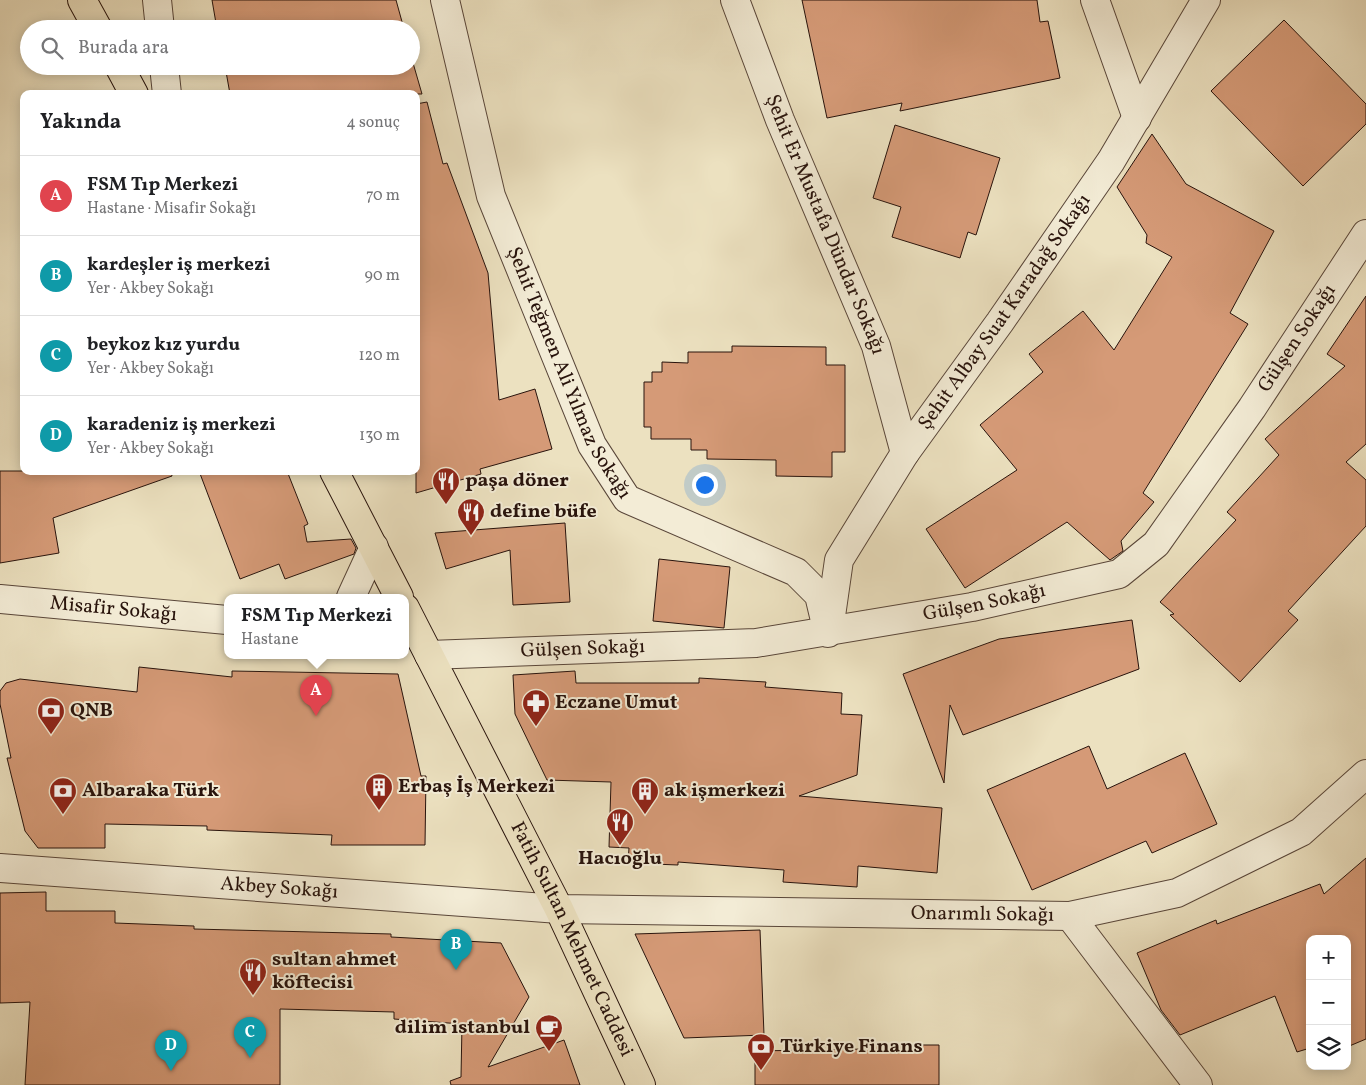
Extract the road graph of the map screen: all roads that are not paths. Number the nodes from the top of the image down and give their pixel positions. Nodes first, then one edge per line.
1 (82, 0) edge
2 (157, 0) edge
3 (446, 0) edge
4 (736, 0) edge
5 (1095, 0) edge
6 (1206, 0) edge
7 (93, 20) edge
8 (159, 20) edge
9 (124, 75) edge
10 (165, 75) edge
11 (132, 90) edge
12 (167, 90) edge
13 (1137, 118) junction
14 (1366, 234) edge
15 (905, 453) junction
16 (336, 475) edge
17 (374, 547) junction
18 (352, 594) edge
19 (398, 594) edge
20 (0, 599) edge
21 (409, 616) edge
22 (224, 620) edge
23 (828, 633) junction
24 (429, 655) junction
25 (1366, 774) edge
26 (0, 868) edge
27 (559, 909) junction
28 (1070, 916) junction
29 (641, 1085) edge
30 (1198, 1085) edge

1 - 7 main road
2 - 8 street
3 - 23 street, Şehit Teğmen Ali Yılmaz Sokağı
4 - 15 street, Şehit Er Mustafa Dündar Sokağı
5 - 13 street
6 - 13 street, Şehit Albay Suat Karadağ Sokağı
9 - 11 main road
10 - 12 street
13 - 15 street, Şehit Albay Suat Karadağ Sokağı
14 - 23 street, Gülşen Sokağı
15 - 23 street, Şehit Albay Suat Karadağ Sokağı
16 - 17 main road
17 - 18 street
17 - 19 main road
20 - 22 street, Misafir Sokağı
21 - 24 main road, Fatih Sultan Mehmet Caddesi
23 - 24 street, Gülşen Sokağı
24 - 27 main road, Fatih Sultan Mehmet Caddesi
25 - 28 street, Onarımlı Sokağı
26 - 27 street, Akbey Sokağı
27 - 28 street, Onarımlı Sokağı
27 - 29 main road, Fatih Sultan Mehmet Caddesi
28 - 30 street

